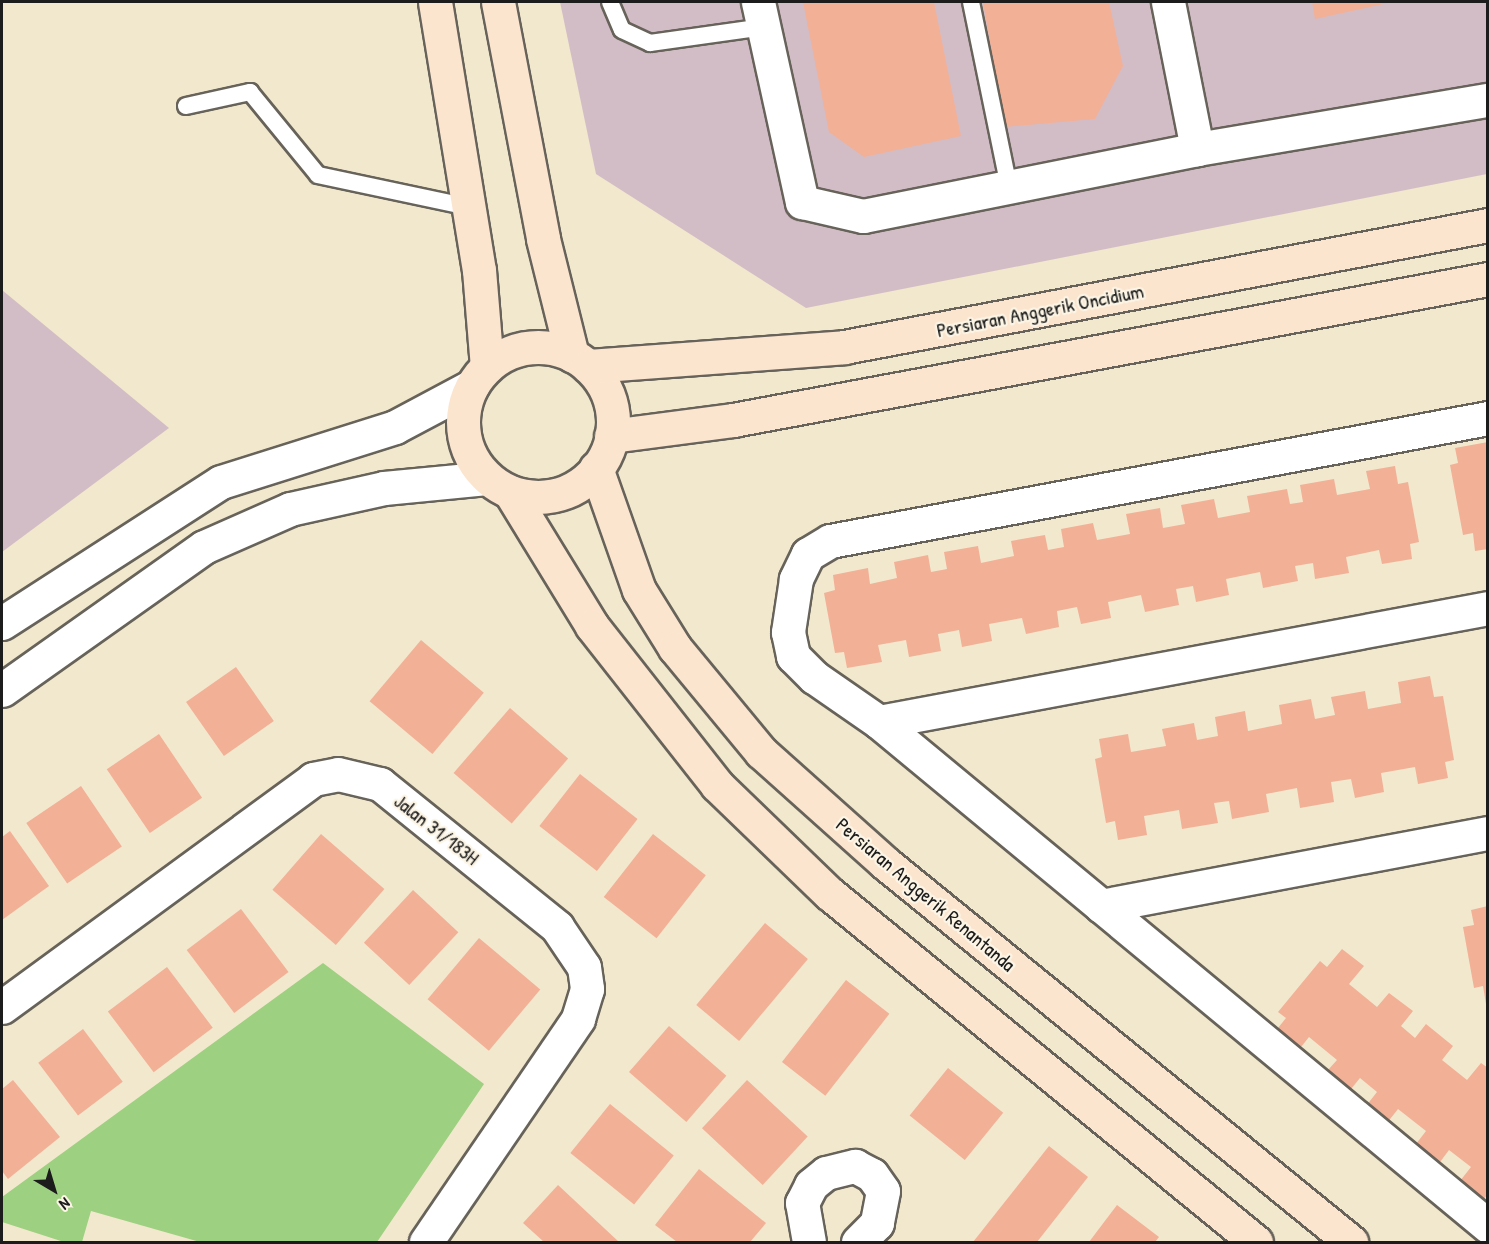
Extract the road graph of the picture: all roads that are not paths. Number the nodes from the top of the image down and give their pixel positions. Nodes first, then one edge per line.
1 (435, 2) edge
2 (498, 2) edge
3 (610, 2) edge
4 (971, 2) edge
5 (1167, 2) edge
6 (761, 14) edge
7 (1488, 100) edge
8 (186, 106) dead end
9 (1197, 149) junction
10 (1008, 187) junction
11 (469, 207) junction
12 (1488, 225) edge
13 (1488, 279) edge
14 (580, 361) junction
15 (480, 376) junction
16 (1488, 418) edge
17 (611, 436) junction
18 (596, 468) junction
19 (498, 485) junction
20 (1488, 608) edge
21 (2, 623) edge
22 (2, 690) edge
23 (879, 722) junction
24 (1488, 833) edge
25 (1101, 906) junction
26 (2, 1007) edge
27 (1488, 1226) edge
28 (426, 1242) edge
29 (809, 1242) edge
30 (858, 1242) edge
31 (1256, 1242) edge
32 (1351, 1242) edge

1 - 11 main road
2 - 14 main road
3 - 6 lane
4 - 10 lane
5 - 9 street
6 - 10 street
7 - 9 street
8 - 11 lane
9 - 10 street
11 - 15 main road
12 - 14 main road, Persiaran Anggerik Oncidium
13 - 17 main road
14 - 15 main road
14 - 17 main road
15 - 19 main road
15 - 21 street
16 - 23 street
17 - 18 main road
18 - 19 main road
18 - 32 main road, Persiaran Anggerik Renantanda
19 - 22 street
19 - 31 main road
20 - 23 street
23 - 25 street
24 - 25 street
25 - 27 street
26 - 28 street, Jalan 31/183H
29 - 30 street

